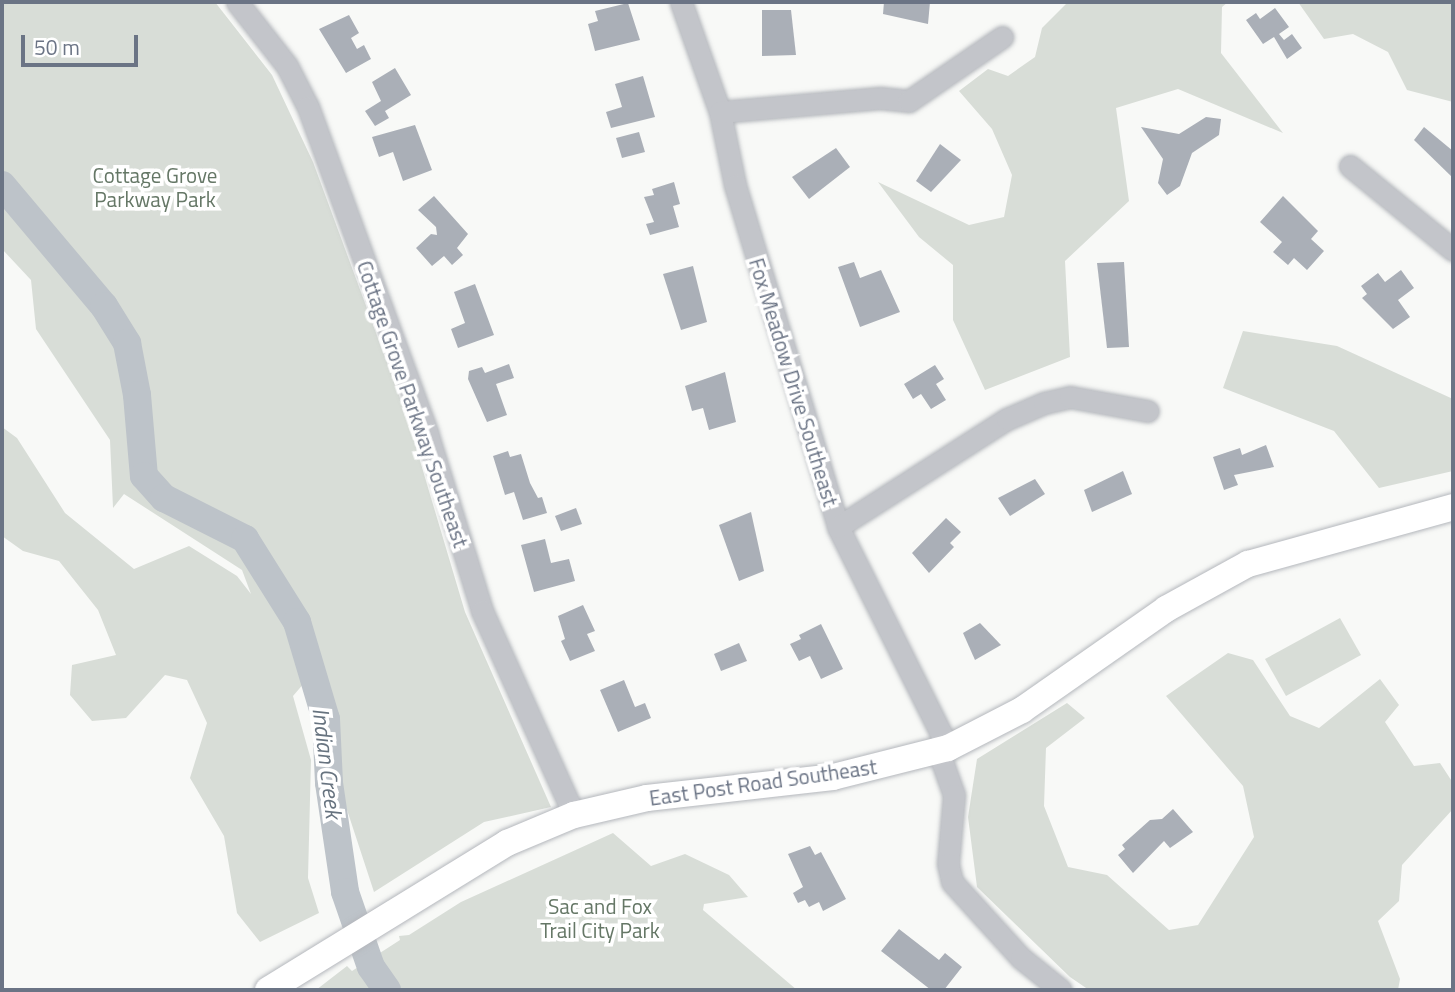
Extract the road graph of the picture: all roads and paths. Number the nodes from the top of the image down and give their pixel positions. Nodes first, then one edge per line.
1 (237, 2) edge
2 (681, 2) edge
3 (1002, 37) dead end
4 (720, 112) junction
5 (1350, 166) dead end
6 (1453, 250) edge
7 (1148, 411) dead end
8 (1453, 507) edge
9 (838, 527) junction
10 (943, 749) junction
11 (574, 815) junction
12 (268, 990) edge
13 (1061, 990) edge

1 - 11 street, Cottage Grove Parkway Southeast
2 - 4 street, Fox Meadow Drive Southeast
3 - 4 street
4 - 9 street, Fox Meadow Drive Southeast
5 - 6 street
7 - 9 street
8 - 10 main road, East Post Road Southeast
9 - 10 street, Fox Meadow Drive Southeast
10 - 11 main road, East Post Road Southeast
10 - 13 street, Fox Meadow Drive Southeast
11 - 12 main road, East Post Road Southeast

